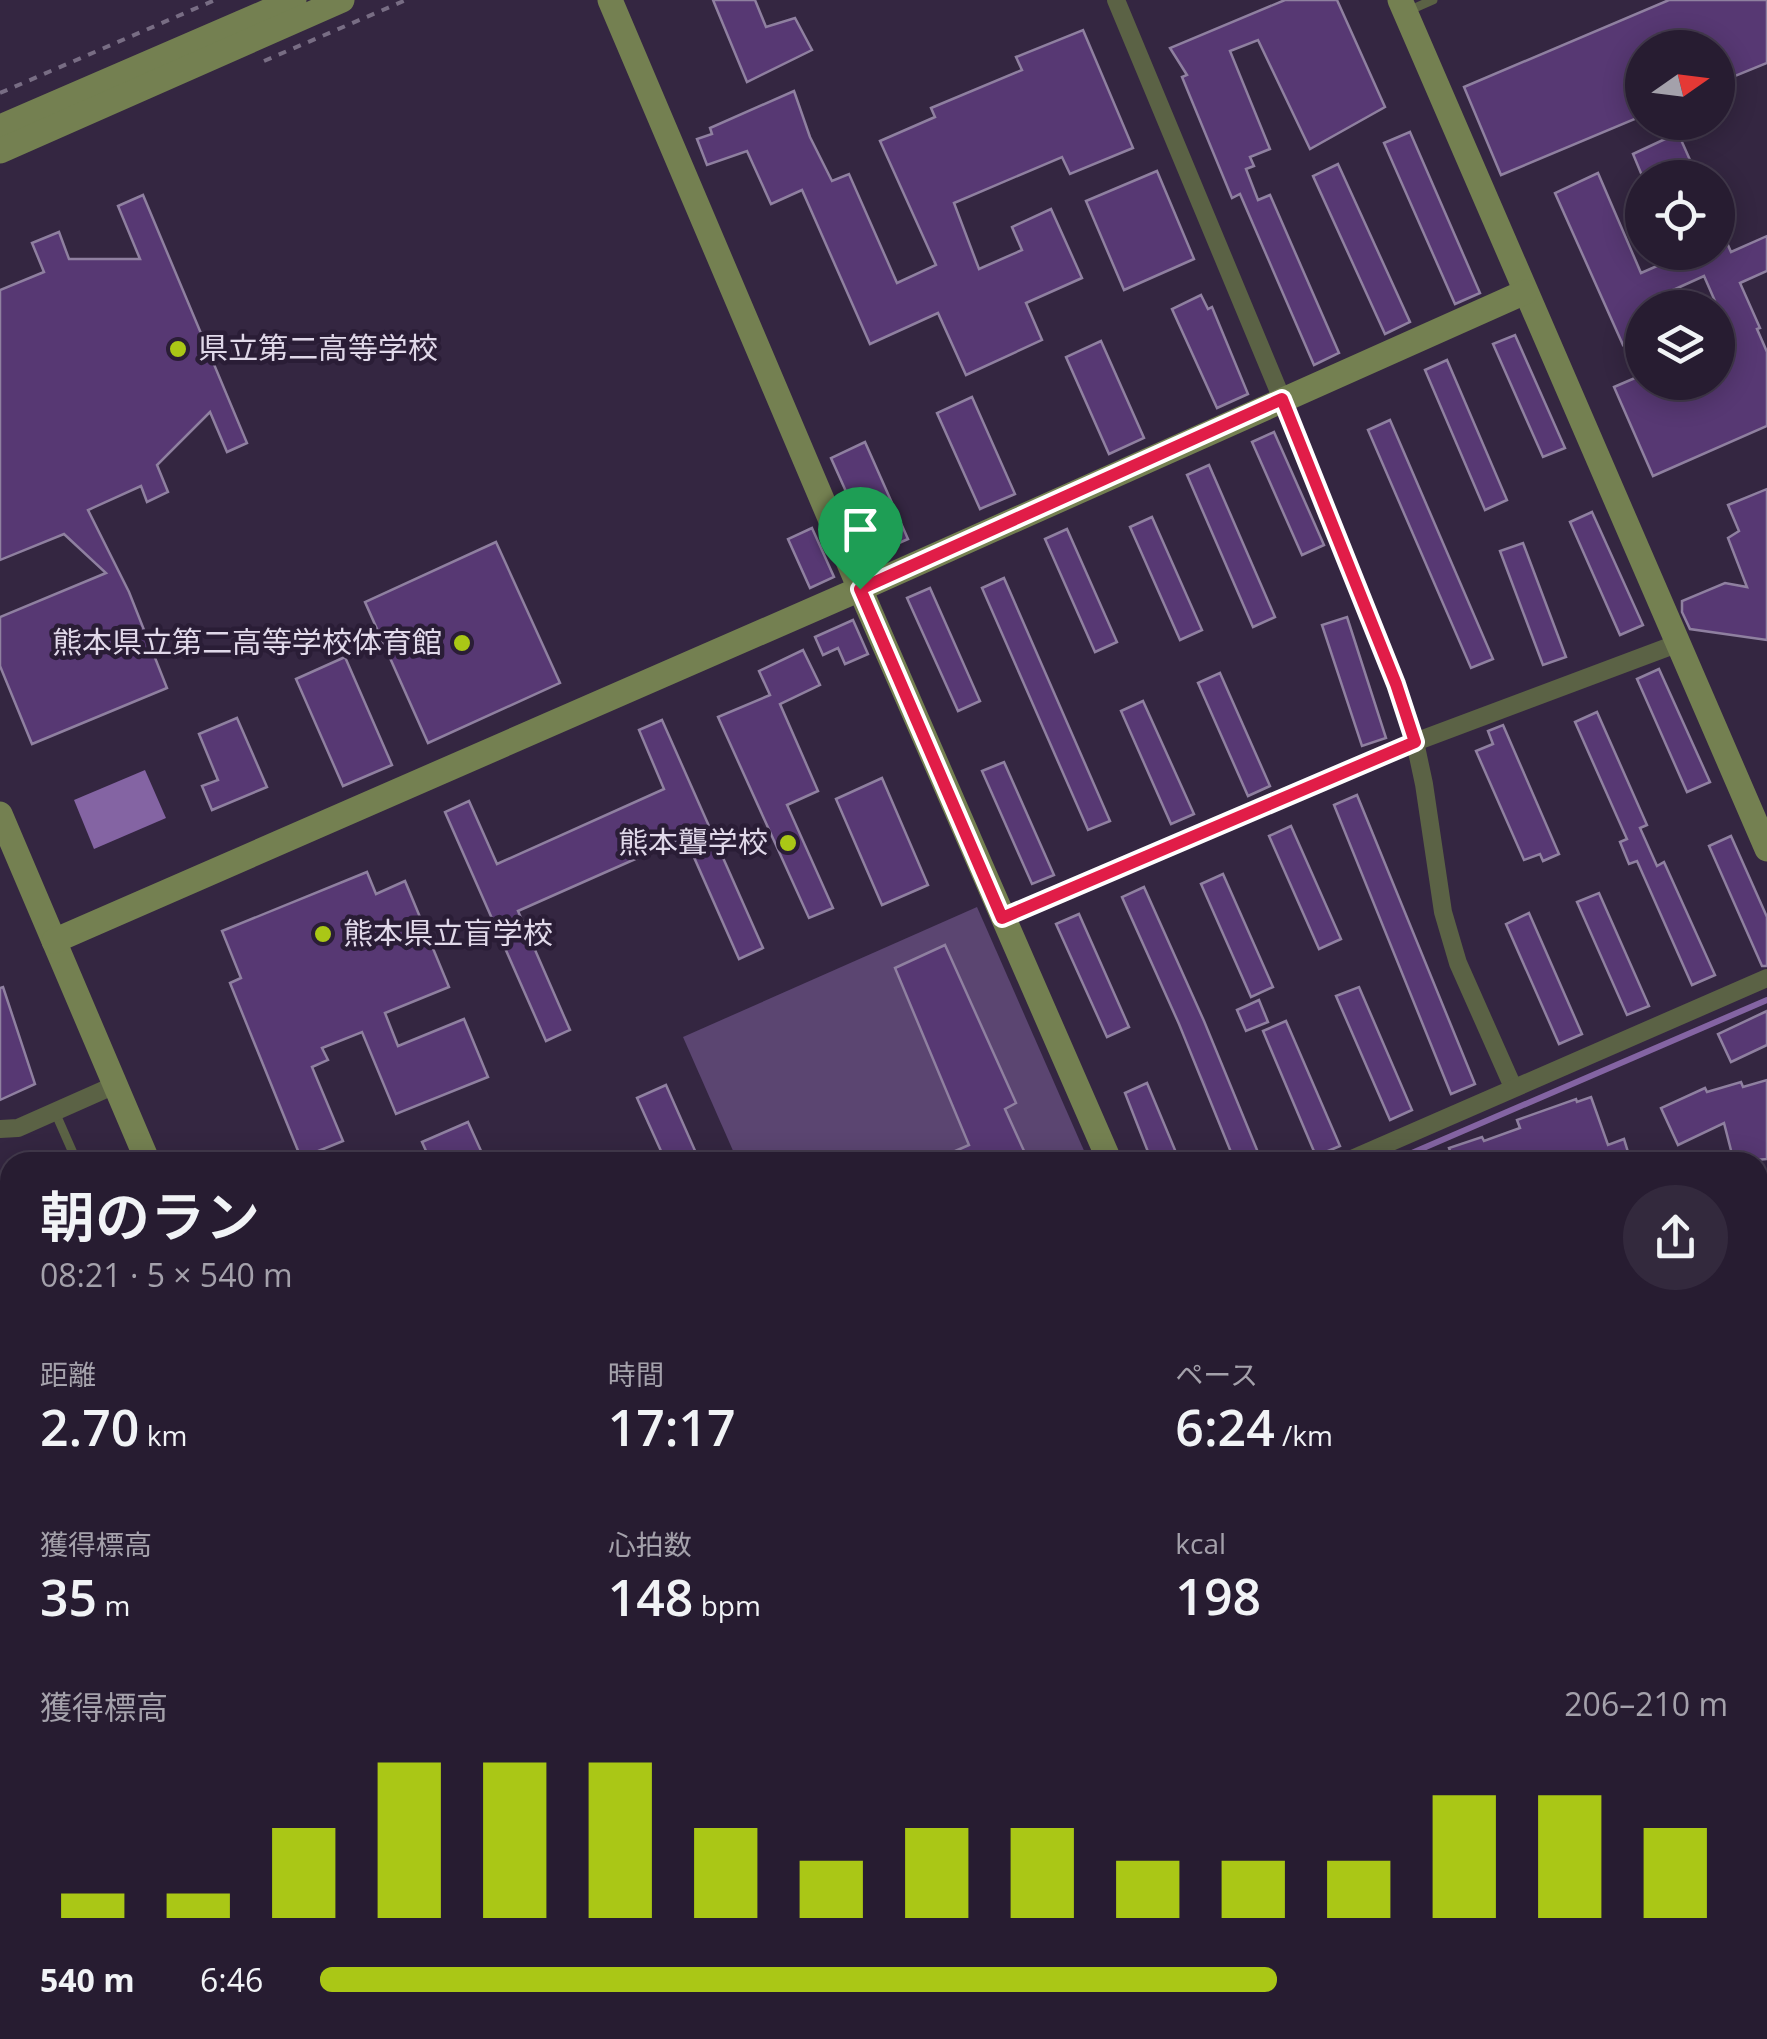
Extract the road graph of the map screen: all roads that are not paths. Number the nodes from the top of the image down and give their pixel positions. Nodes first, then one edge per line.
1 (294, 0) edge
2 (342, 0) edge
3 (610, 0) edge
4 (1116, 0) edge
5 (1434, 0) edge
6 (1402, 6) edge
7 (0, 127) edge
8 (0, 150) edge
9 (1525, 292) junction
10 (1282, 399) junction
11 (860, 589) junction
12 (1679, 643) junction
13 (1415, 742) junction
14 (0, 814) edge
15 (1767, 848) edge
16 (1002, 918) junction
17 (54, 941) junction
18 (1767, 978) edge
19 (115, 1085) junction
20 (1512, 1087) junction
21 (55, 1112) junction
22 (0, 1129) edge
23 (73, 1152) edge
24 (144, 1152) edge
25 (1106, 1152) edge
26 (1367, 1152) edge

1 - 7 street
2 - 8 street
3 - 11 street
4 - 10 street
5 - 6 lane
6 - 9 street
9 - 10 street
9 - 12 street
10 - 11 street
10 - 13 street
11 - 16 street
11 - 17 street
12 - 13 street
12 - 15 street
13 - 16 street
13 - 20 street
14 - 17 street
16 - 25 street
17 - 19 street
18 - 20 street
19 - 21 street
19 - 24 street
20 - 26 street
21 - 22 street
21 - 23 lane

